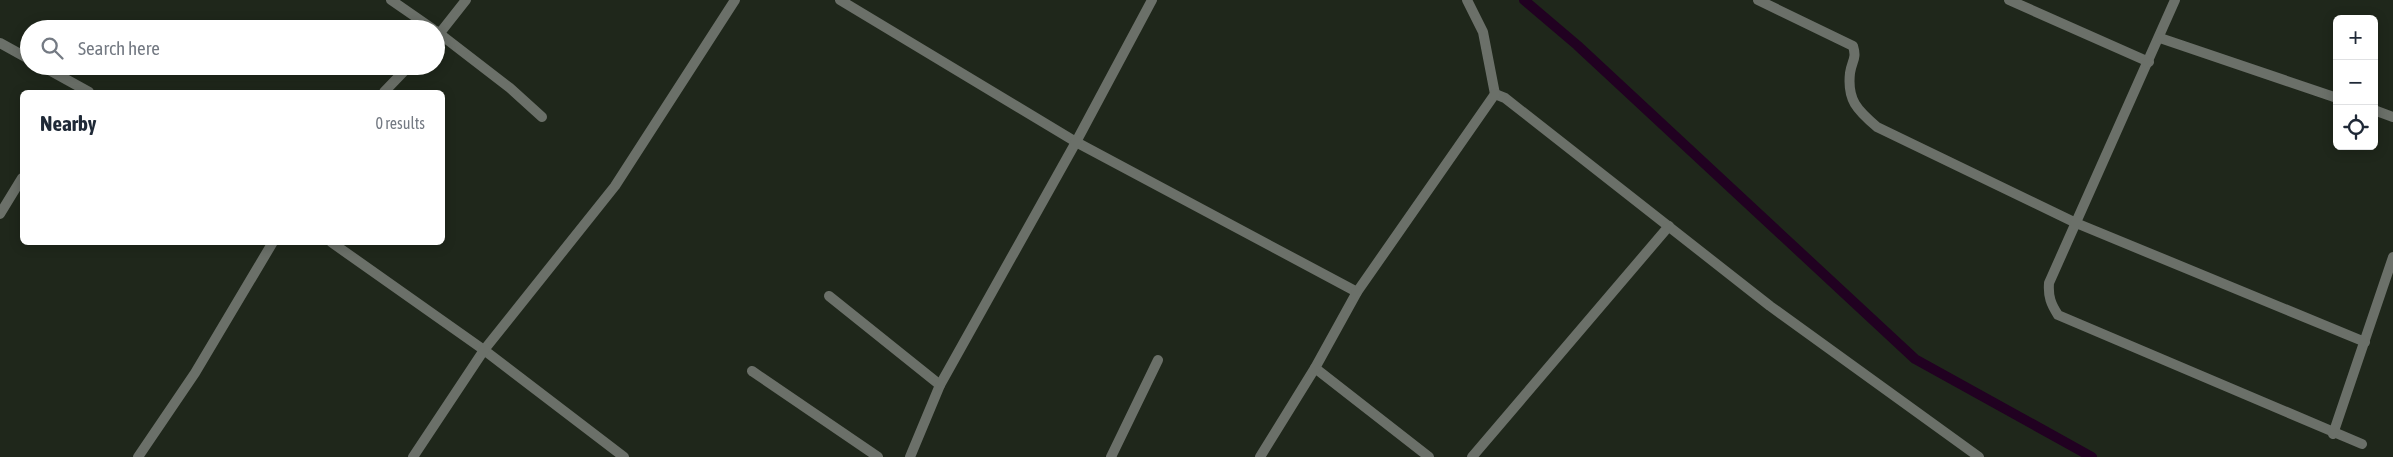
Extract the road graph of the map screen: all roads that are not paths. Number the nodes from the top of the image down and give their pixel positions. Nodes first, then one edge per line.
1 (391, 0) edge
2 (466, 0) edge
3 (735, 0) edge
4 (840, 0) edge
5 (1152, 0) edge
6 (1467, 0) edge
7 (1758, 0) edge
8 (2009, 0) edge
9 (2175, 0) edge
10 (419, 20) edge
11 (445, 24) edge
12 (2160, 38) junction
13 (445, 39) edge
14 (0, 43) edge
15 (20, 54) edge
16 (2149, 62) junction
17 (55, 75) edge
18 (400, 75) edge
19 (77, 90) edge
20 (386, 90) edge
21 (1495, 94) junction
22 (2333, 97) edge
23 (2378, 111) edge
24 (542, 117) dead end
25 (2393, 117) edge
26 (1076, 142) junction
27 (20, 181) edge
28 (0, 214) edge
29 (2076, 223) junction
30 (1669, 226) junction
31 (272, 245) edge
32 (336, 245) edge
33 (2393, 257) edge
34 (1358, 292) junction
35 (829, 296) dead end
36 (2365, 342) junction
37 (484, 350) junction
38 (1158, 360) dead end
39 (1315, 368) junction
40 (752, 372) dead end
41 (940, 385) junction
42 (2333, 434) junction
43 (2362, 444) dead end
44 (138, 457) edge
45 (413, 457) edge
46 (624, 457) edge
47 (878, 457) edge
48 (910, 457) edge
49 (1111, 457) edge
50 (1260, 457) edge
51 (1429, 457) edge
52 (1472, 457) edge
53 (1979, 457) edge

1 - 10 street
2 - 11 street
3 - 37 street
4 - 26 street
5 - 26 street
6 - 21 street
7 - 29 street
8 - 16 street
9 - 12 street
12 - 16 street
12 - 22 street
13 - 24 street
14 - 15 street
16 - 29 street
17 - 19 street
18 - 20 street
21 - 30 street
21 - 34 street
23 - 25 street
26 - 34 street
26 - 41 street
27 - 28 street
29 - 36 street
29 - 42 street
30 - 52 street
30 - 53 street
31 - 44 street
32 - 37 street
33 - 36 street
34 - 39 street
35 - 41 street
36 - 42 street
37 - 45 street
37 - 46 street
38 - 49 street
39 - 50 street
39 - 51 street
40 - 47 street
41 - 48 street
42 - 43 street

